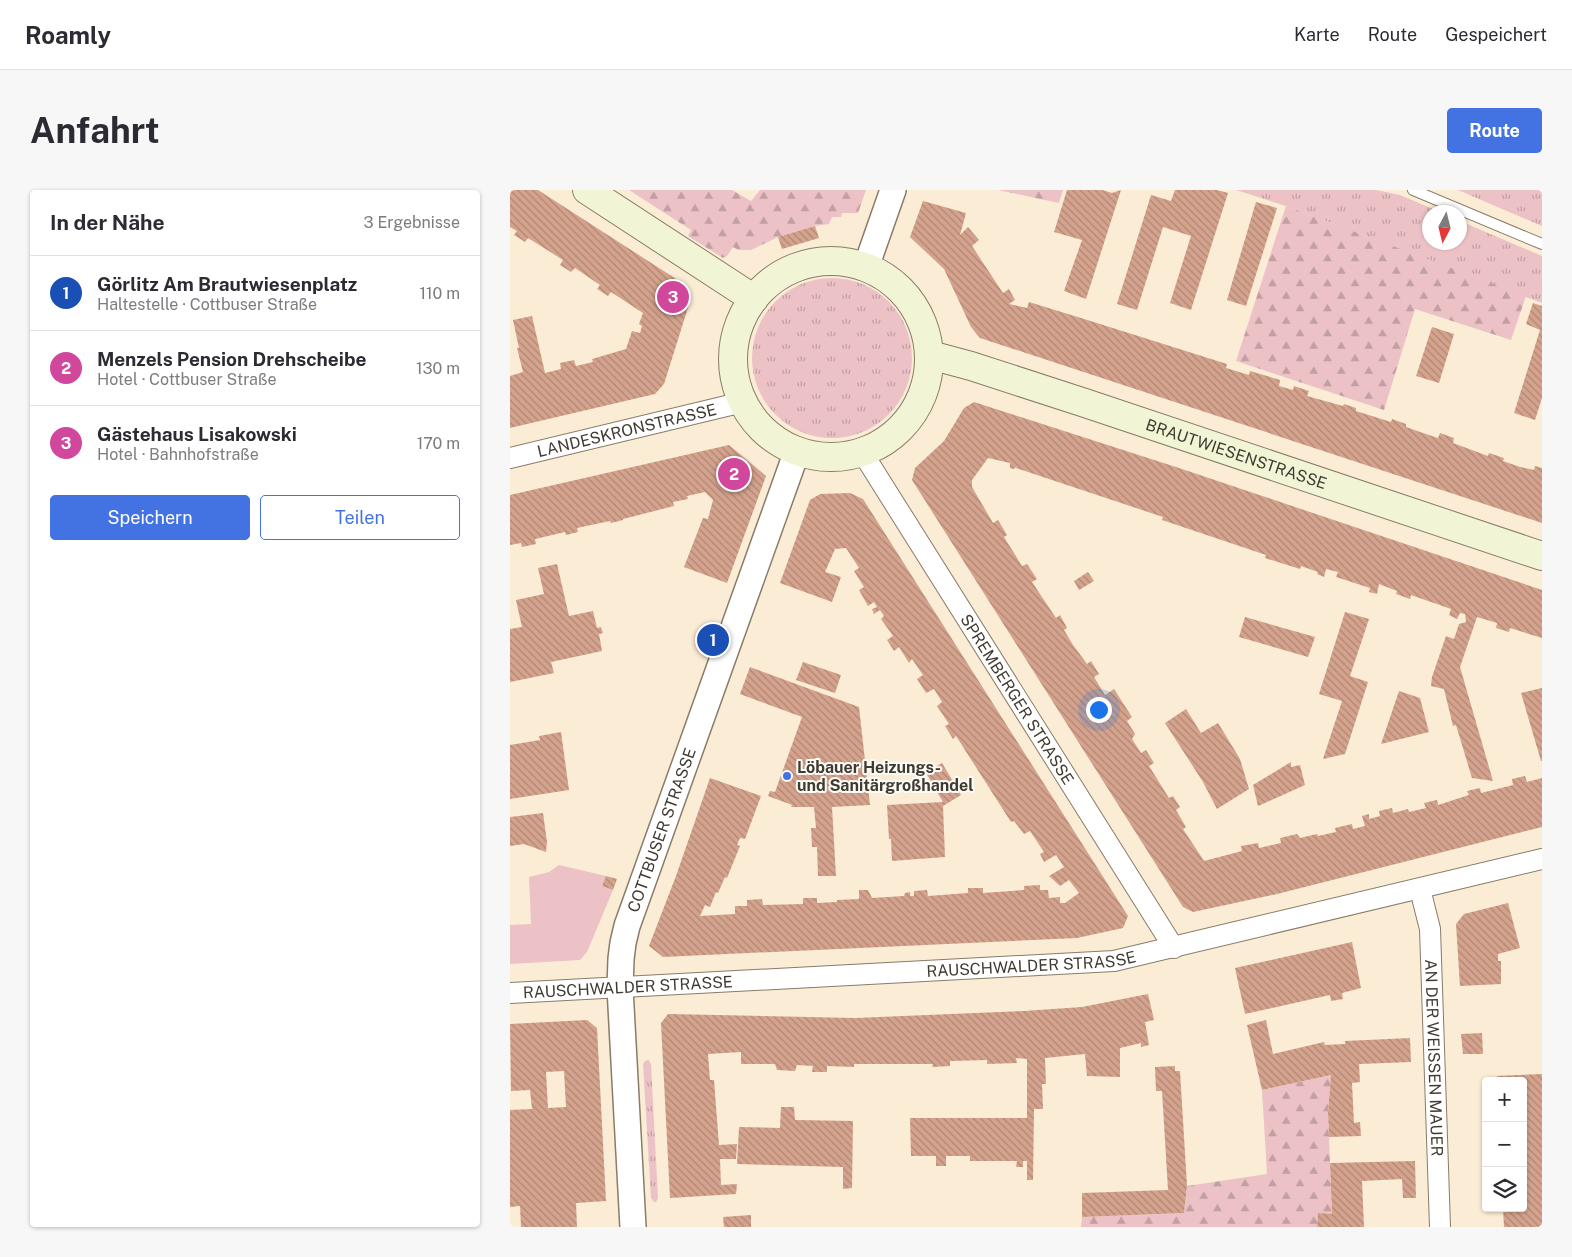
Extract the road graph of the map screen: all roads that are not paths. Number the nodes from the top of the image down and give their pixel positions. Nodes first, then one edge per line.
1 (587, 190) edge
2 (893, 190) edge
3 (1413, 190) edge
4 (1542, 244) edge
5 (866, 267) junction
6 (754, 299) junction
7 (930, 355) junction
8 (743, 402) junction
9 (797, 451) junction
10 (862, 452) junction
11 (510, 458) edge
12 (1542, 556) edge
13 (1542, 859) edge
14 (1420, 889) junction
15 (1174, 948) junction
16 (620, 988) junction
17 (510, 993) edge
18 (633, 1227) edge
19 (1440, 1227) edge

1 - 6 main road
2 - 5 street
3 - 4 lane
5 - 6 main road
5 - 7 main road
6 - 8 main road
7 - 10 main road
7 - 12 main road, BRAUTWIESENSTRASSE
8 - 9 main road
8 - 11 street, LANDESKRONSTRASSE
9 - 10 main road
9 - 16 street, COTTBUSER STRASSE
10 - 15 street, SPREMBERGER STRASSE
13 - 14 street, RAUSCHWALDER STRASSE
14 - 15 street, RAUSCHWALDER STRASSE
14 - 19 street, AN DER WEISSEN MAUER
15 - 16 street, RAUSCHWALDER STRASSE
16 - 17 street, RAUSCHWALDER STRASSE
16 - 18 street, COTTBUSER STRASSE

